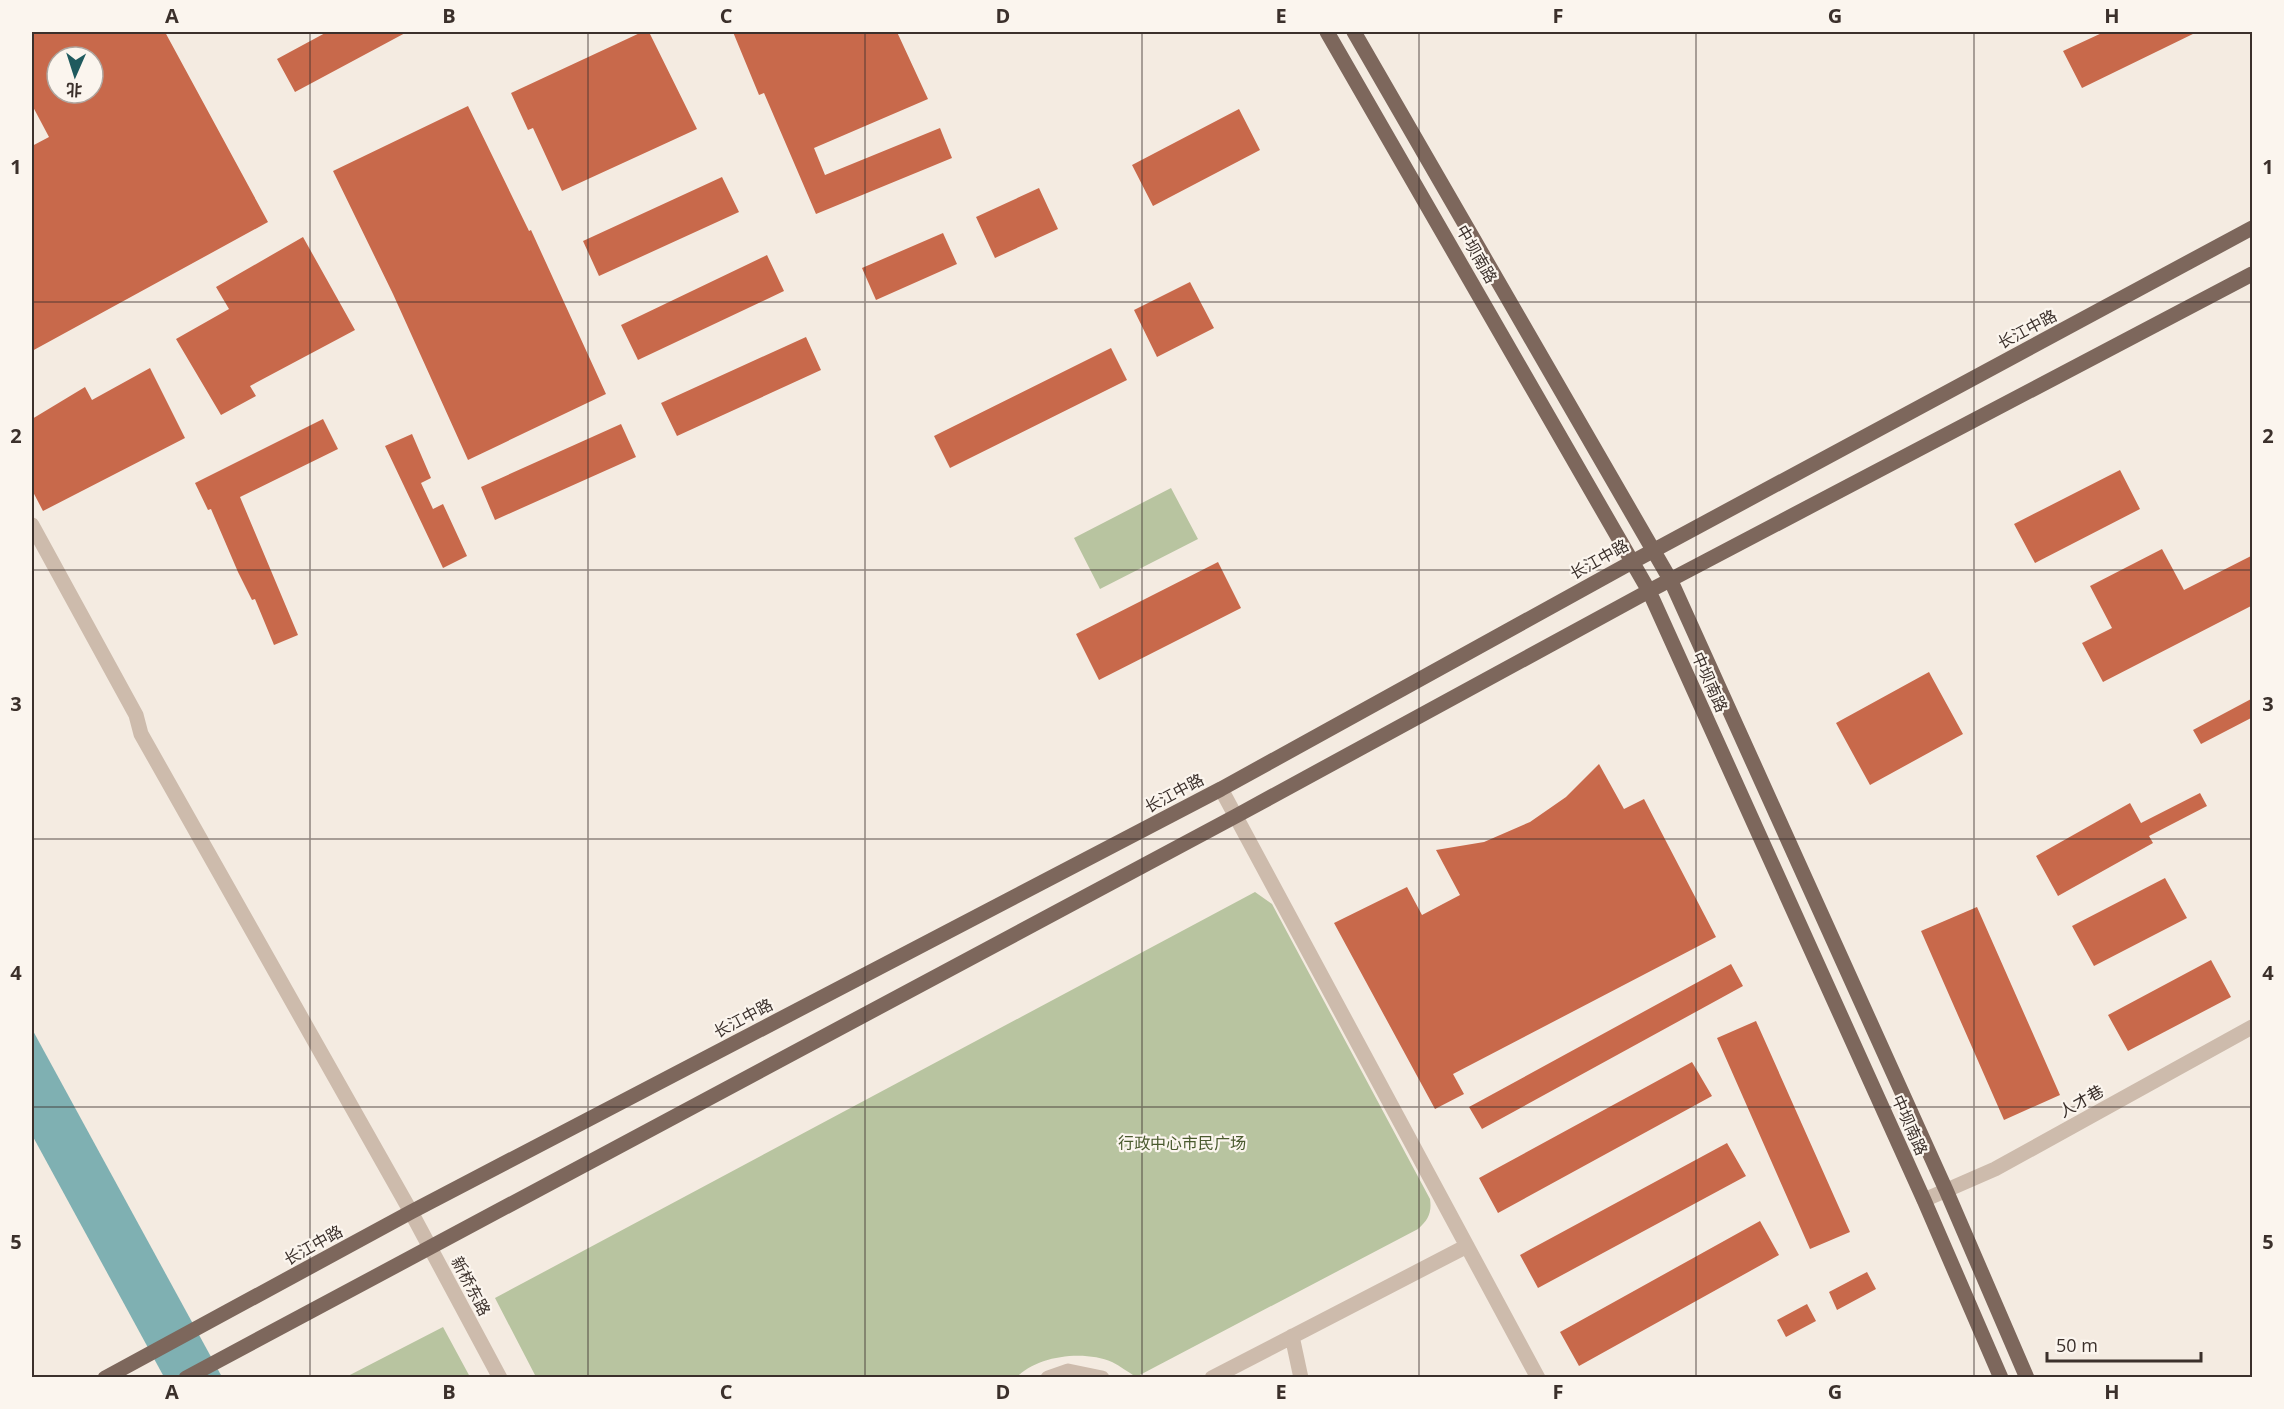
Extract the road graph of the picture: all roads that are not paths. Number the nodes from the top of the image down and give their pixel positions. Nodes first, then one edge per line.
1 (1327, 32) edge
2 (1354, 32) edge
3 (2253, 228) edge
4 (2253, 274) edge
5 (32, 525) edge
6 (1655, 550) junction
7 (1634, 561) junction
8 (1671, 581) junction
9 (1649, 591) junction
10 (1221, 789) junction
11 (1236, 816) junction
12 (2253, 1027) edge
13 (1924, 1200) junction
14 (411, 1212) junction
15 (1467, 1246) junction
16 (430, 1248) junction
17 (1293, 1336) junction
18 (105, 1377) edge
19 (186, 1377) edge
20 (500, 1377) edge
21 (1048, 1377) edge
22 (1102, 1377) edge
23 (1212, 1377) edge
24 (1301, 1377) edge
25 (1538, 1377) edge
26 (2001, 1377) edge
27 (2027, 1377) edge

1 - 7 main road, 中坝南路
2 - 6 main road, 中坝南路
3 - 6 main road, 长江中路
4 - 8 main road
5 - 14 street, 新桥东路
6 - 7 main road, 长江中路
6 - 8 main road, 中坝南路
7 - 9 main road, 中坝南路
7 - 10 main road, 长江中路
8 - 9 main road
8 - 27 main road, 中坝南路
9 - 11 main road
9 - 13 main road, 中坝南路
10 - 11 street
10 - 14 main road, 长江中路
11 - 15 street
11 - 16 main road
12 - 13 street, 人才巷
13 - 26 main road, 中坝南路
14 - 16 street, 新桥东路
14 - 18 main road, 长江中路
15 - 17 street
15 - 25 street
16 - 19 main road
16 - 20 street, 新桥东路
17 - 23 street
17 - 24 street
21 - 22 street

